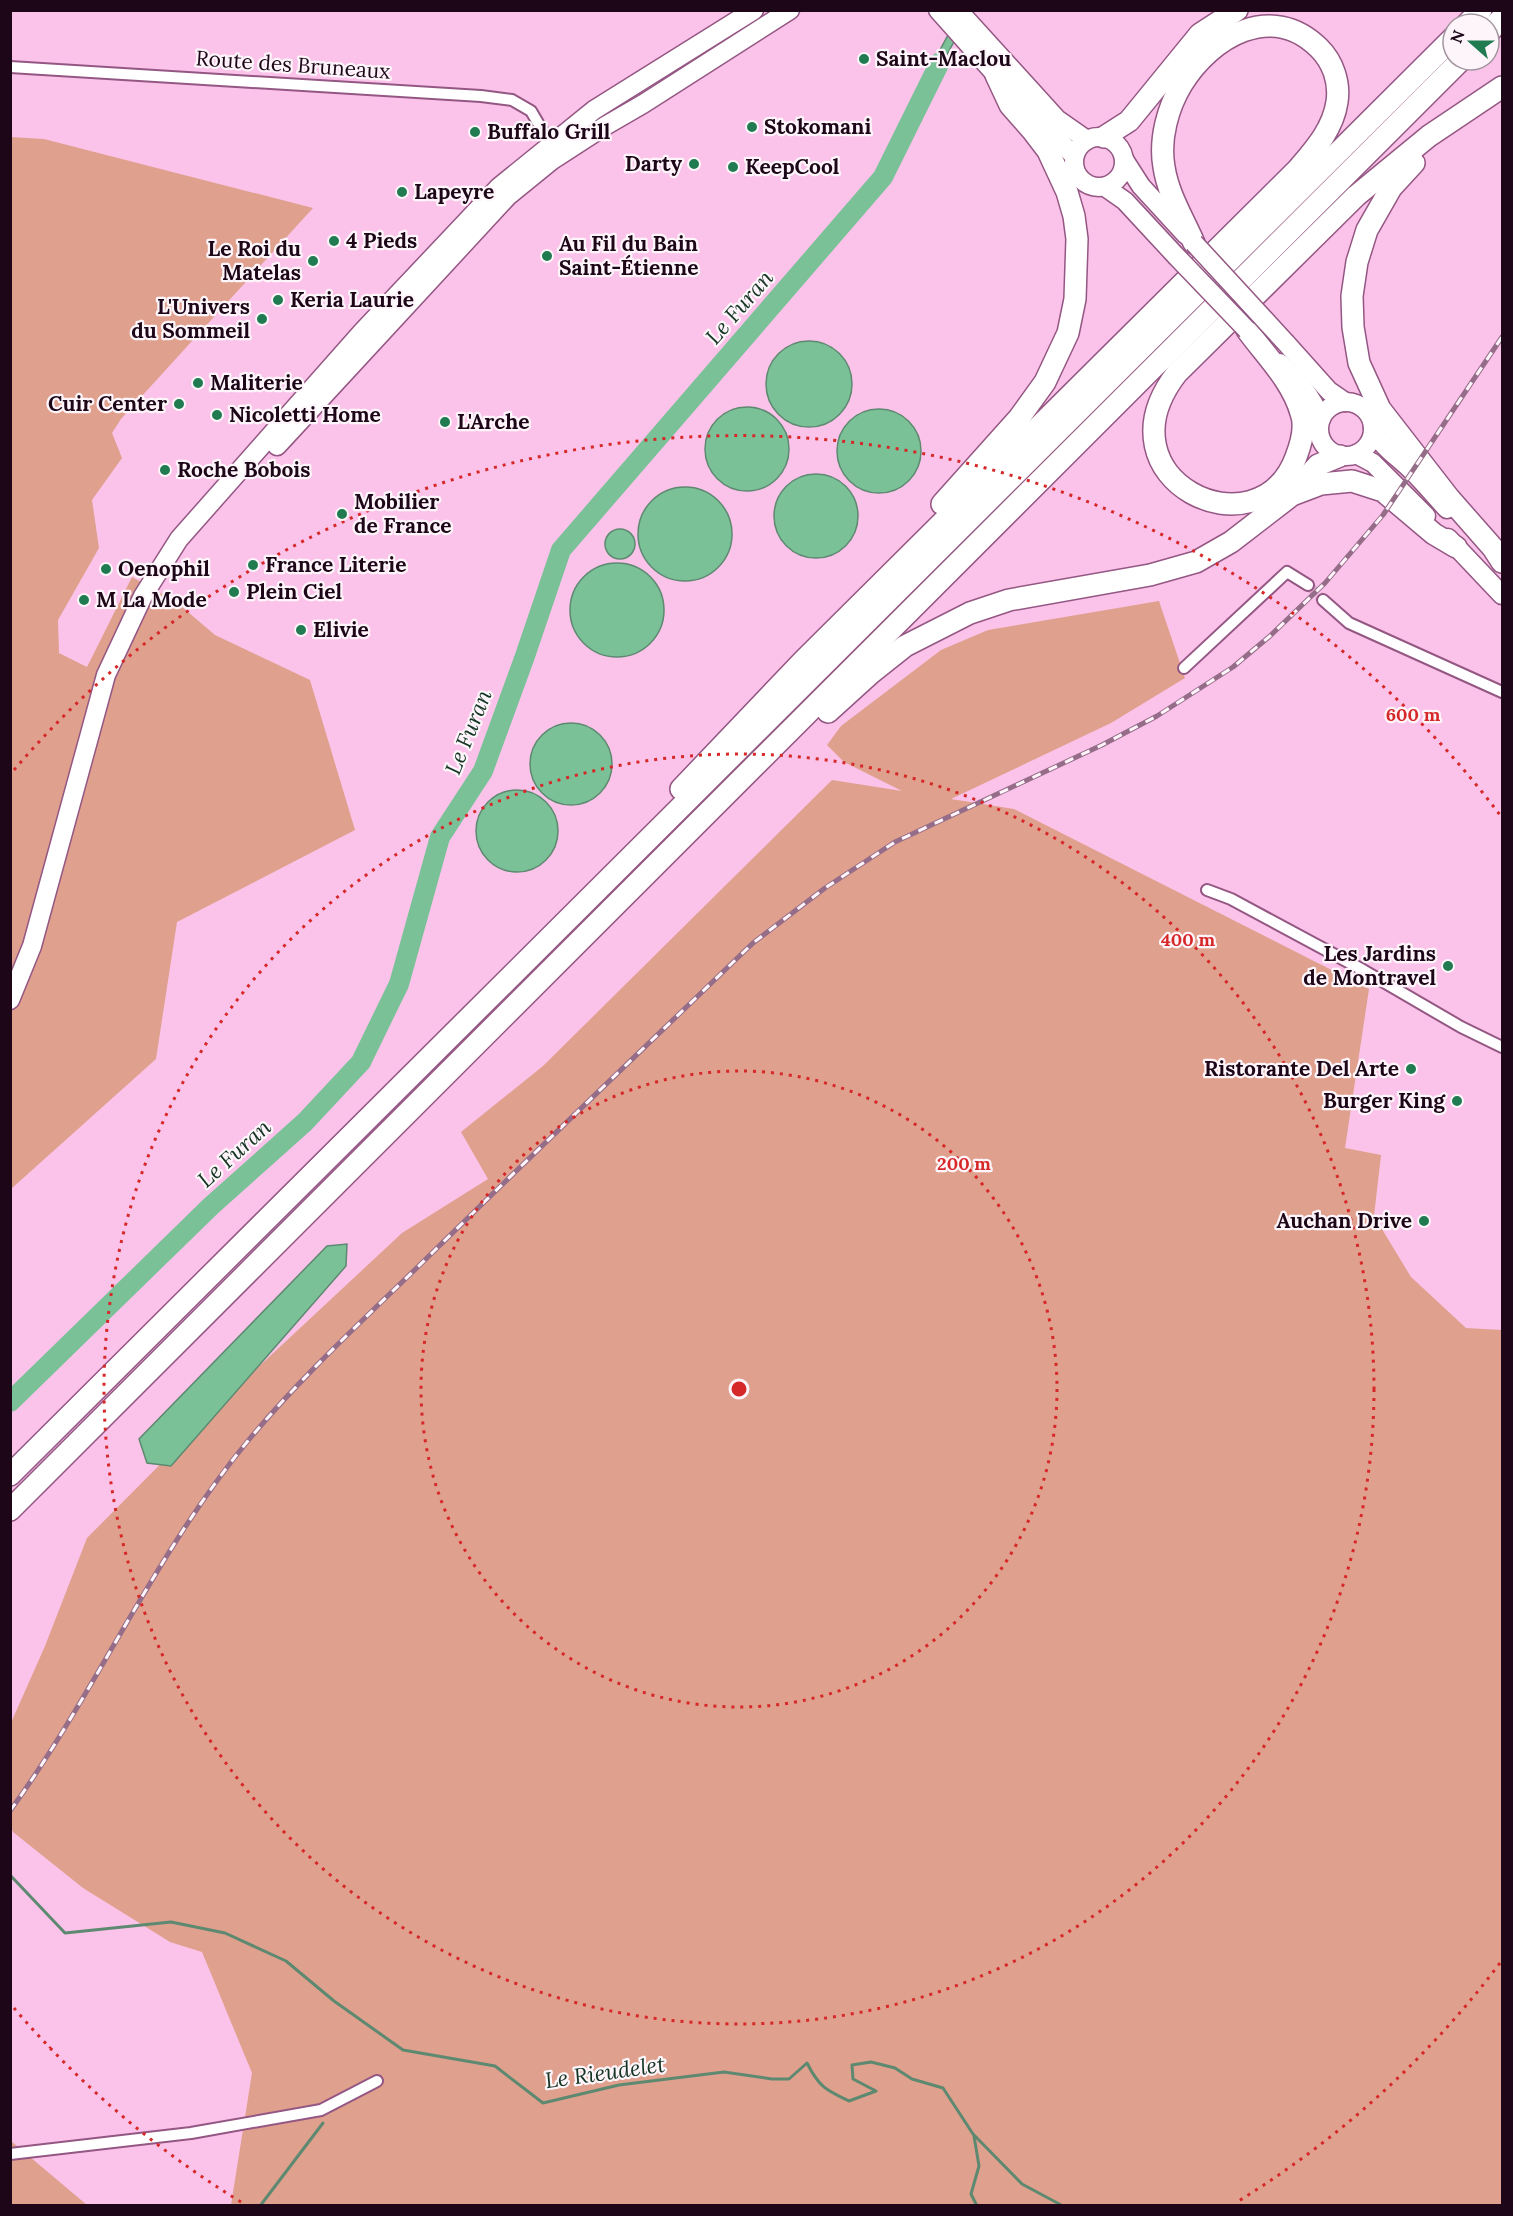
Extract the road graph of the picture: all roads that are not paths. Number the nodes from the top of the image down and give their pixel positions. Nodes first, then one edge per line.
1 (754, 10) edge
2 (790, 10) edge
3 (938, 10) edge
4 (958, 10) edge
5 (1237, 10) edge
6 (1441, 50) edge
7 (10, 67) edge
8 (1449, 72) edge
9 (996, 75) junction
10 (1503, 87) edge
11 (624, 92) junction
12 (1481, 101) junction
13 (636, 108) junction
14 (1095, 138) junction
15 (551, 153) junction
16 (1074, 156) junction
17 (1125, 161) junction
18 (1105, 187) junction
19 (1194, 243) junction
20 (1246, 330) junction
21 (1345, 402) junction
22 (1321, 419) junction
23 (1372, 427) junction
24 (1348, 455) junction
25 (1292, 495) junction
26 (1456, 547) junction
27 (1503, 562) edge
28 (1503, 567) edge
29 (1308, 585) tunnel mouth
30 (1503, 595) edge
31 (1323, 600) tunnel mouth
32 (803, 661) junction
33 (1184, 668) dead end
34 (1503, 692) edge
35 (779, 741) junction
36 (605, 885) junction
37 (1207, 890) dead end
38 (10, 1000) edge
39 (1502, 1046) edge
40 (10, 1475) edge
41 (10, 1510) edge
42 (377, 2081) dead end
43 (10, 2154) edge

1 - 11 main road
2 - 13 main road
3 - 9 main road
4 - 14 main road
5 - 14 highway
6 - 36 highway
7 - 15 street, Route des Bruneaux
8 - 35 highway
9 - 16 main road
9 - 32 highway
10 - 12 highway
11 - 13 main road
11 - 15 main road
12 - 20 highway
12 - 27 highway
13 - 15 main road
14 - 16 main road
14 - 17 main road
15 - 38 main road
16 - 18 main road
17 - 18 main road
17 - 19 main road
18 - 20 main road, bridge
19 - 21 main road, bridge
19 - 32 highway
20 - 22 main road
21 - 22 main road
21 - 23 main road
22 - 24 main road
23 - 24 main road
23 - 28 main road
24 - 25 highway
24 - 26 main road
25 - 26 highway
25 - 35 highway
26 - 30 main road
29 - 33 street
31 - 34 street
32 - 36 highway
35 - 41 highway
36 - 40 highway
37 - 39 street
42 - 43 street

